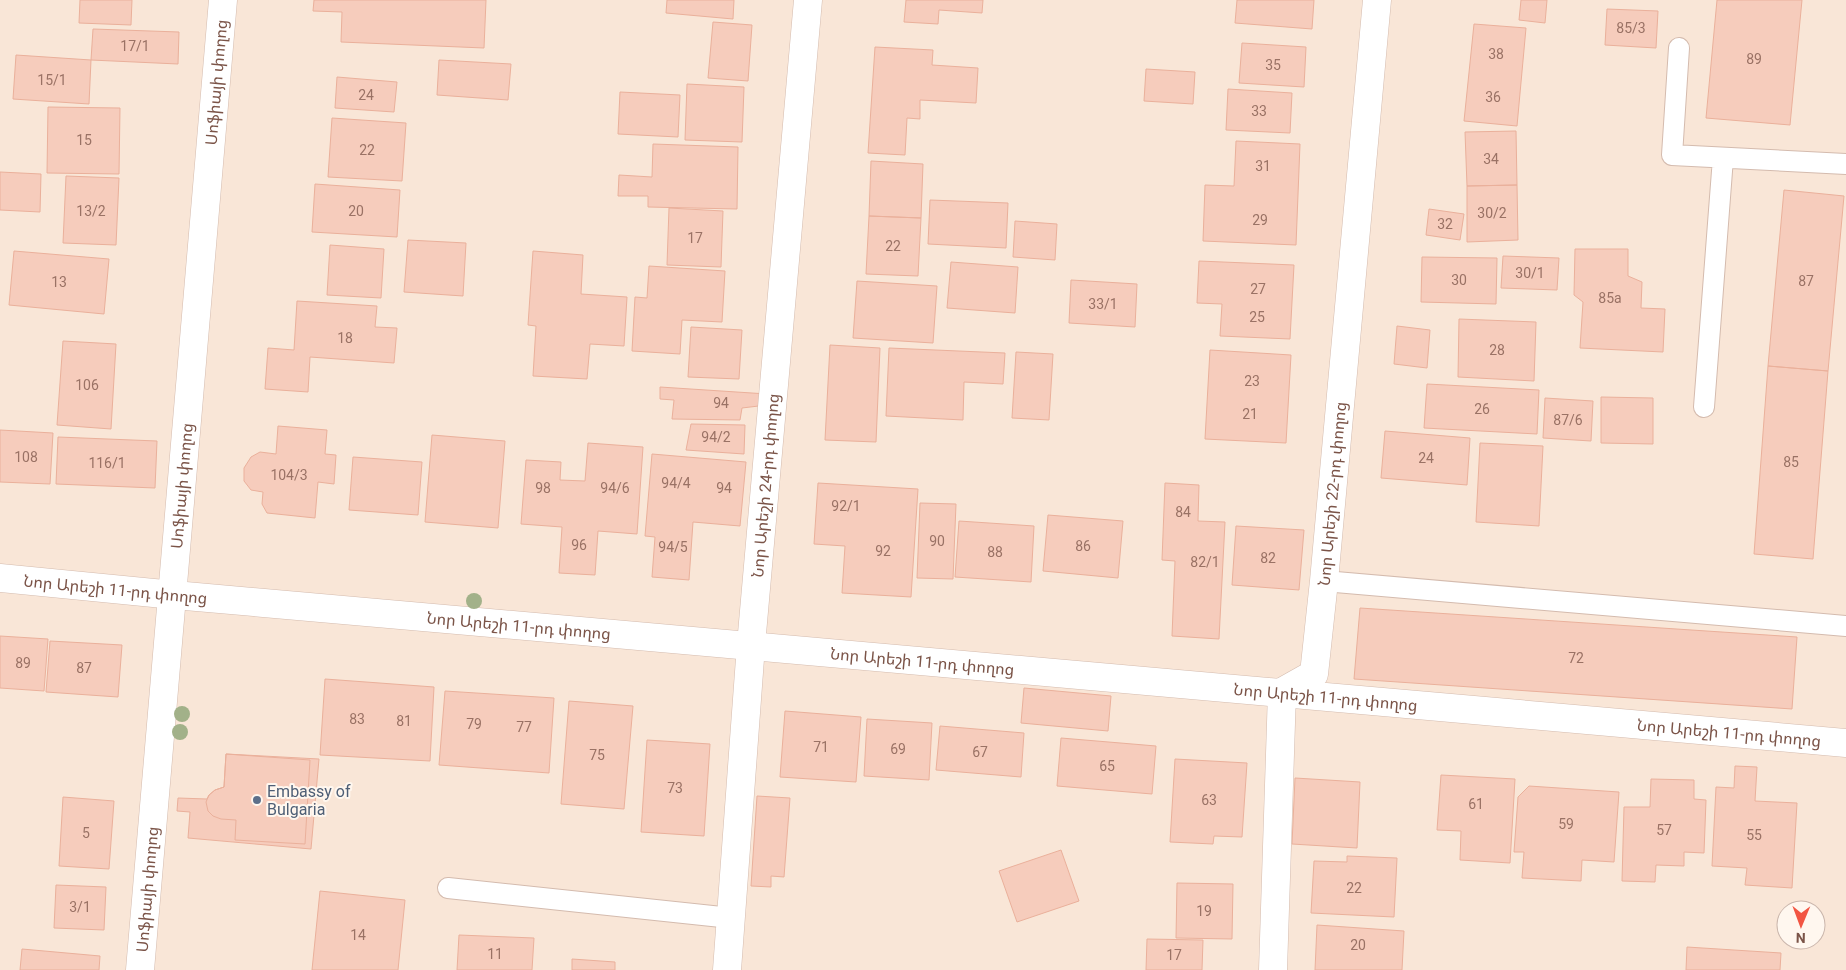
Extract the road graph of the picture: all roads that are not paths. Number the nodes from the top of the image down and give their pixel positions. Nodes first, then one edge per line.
1 (224, 0) edge
2 (808, 0) edge
3 (1377, 0) edge
4 (1679, 48) dead end
5 (1723, 158) junction
6 (1846, 164) edge
7 (1704, 407) dead end
8 (0, 578) edge
9 (1324, 581) junction
10 (174, 595) junction
11 (1846, 626) edge
12 (751, 645) junction
13 (1282, 692) junction
14 (1846, 743) edge
15 (448, 888) dead end
16 (731, 918) junction
17 (140, 970) edge
18 (727, 970) edge
19 (1273, 970) edge

1 - 10 street, Սոֆիայի փողոց
2 - 12 street, Նոր Արեշի 24-րդ փողոց
3 - 9 street, Նոր Արեշի 22-րդ փողոց
4 - 5 lane
5 - 6 lane
5 - 7 lane
8 - 10 street, Նոր Արեշի 11-րդ փողոց
9 - 11 lane
9 - 13 street, Նոր Արեշի 22-րդ փողոց
10 - 12 street, Նոր Արեշի 11-րդ փողոց
10 - 17 street, Սոֆիայի փողոց
12 - 13 street, Նոր Արեշի 11-րդ փողոց
12 - 16 street, Նոր Արեշի 24-րդ փողոց
13 - 14 street, Նոր Արեշի 11-րդ փողոց
13 - 19 street
15 - 16 lane
16 - 18 street, Նոր Արեշի 24-րդ փողոց

